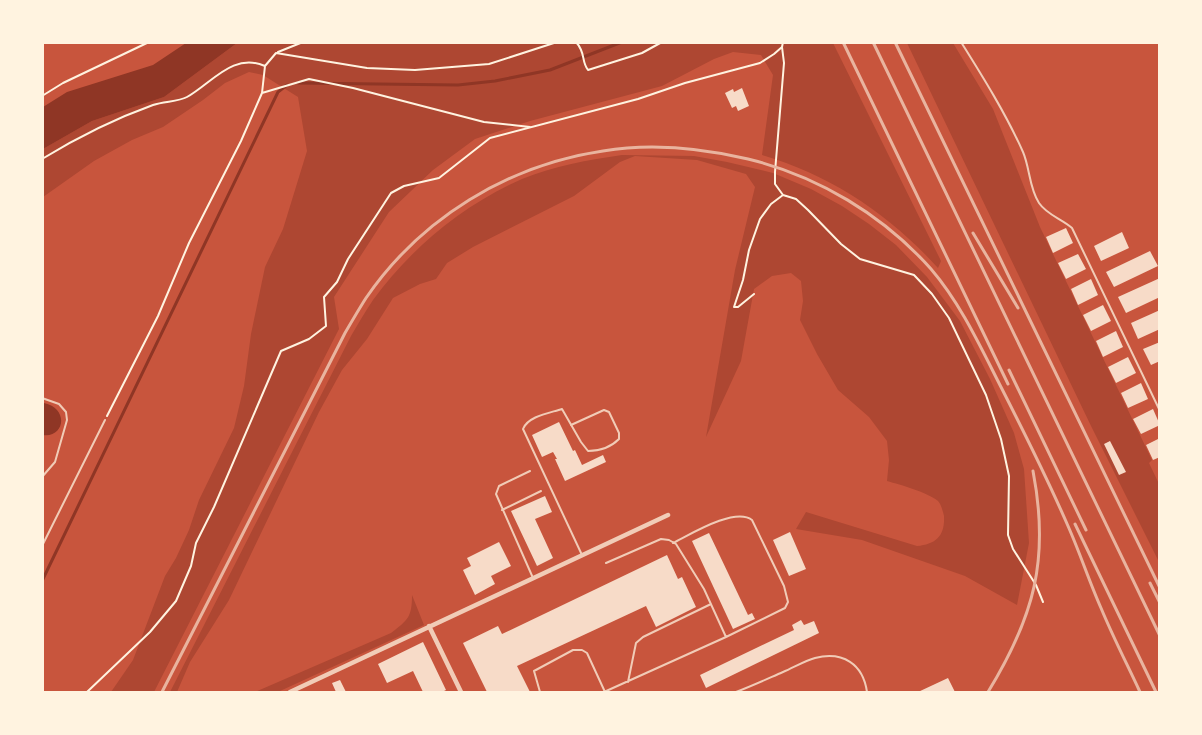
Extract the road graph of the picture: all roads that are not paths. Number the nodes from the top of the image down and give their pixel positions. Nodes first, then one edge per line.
1 (961, 42) edge
2 (42, 398) edge
3 (1160, 411) edge
4 (105, 420) road end
5 (571, 425) junction
6 (530, 471) dead end
7 (42, 476) edge
8 (541, 491) dead end
9 (502, 510) junction
10 (668, 516) dead end
11 (673, 543) junction
12 (42, 546) edge
13 (582, 555) junction
14 (606, 563) dead end
15 (533, 578) junction
16 (712, 604) junction
17 (429, 626) junction
18 (726, 637) junction
19 (628, 682) junction
20 (290, 692) edge
21 (461, 692) edge
22 (540, 692) edge
23 (605, 692) edge
24 (736, 692) edge
25 (868, 692) edge

1 - 3 lane
2 - 7 lane
4 - 12 lane
5 - 5 lane
5 - 13 lane
6 - 9 lane
8 - 9 lane
9 - 15 lane
10 - 13 street
11 - 14 lane
11 - 16 lane
11 - 18 lane
13 - 15 street
15 - 17 street
16 - 18 lane
16 - 19 lane
17 - 20 street
17 - 21 street
18 - 19 lane
19 - 23 lane
22 - 23 lane
24 - 25 lane

